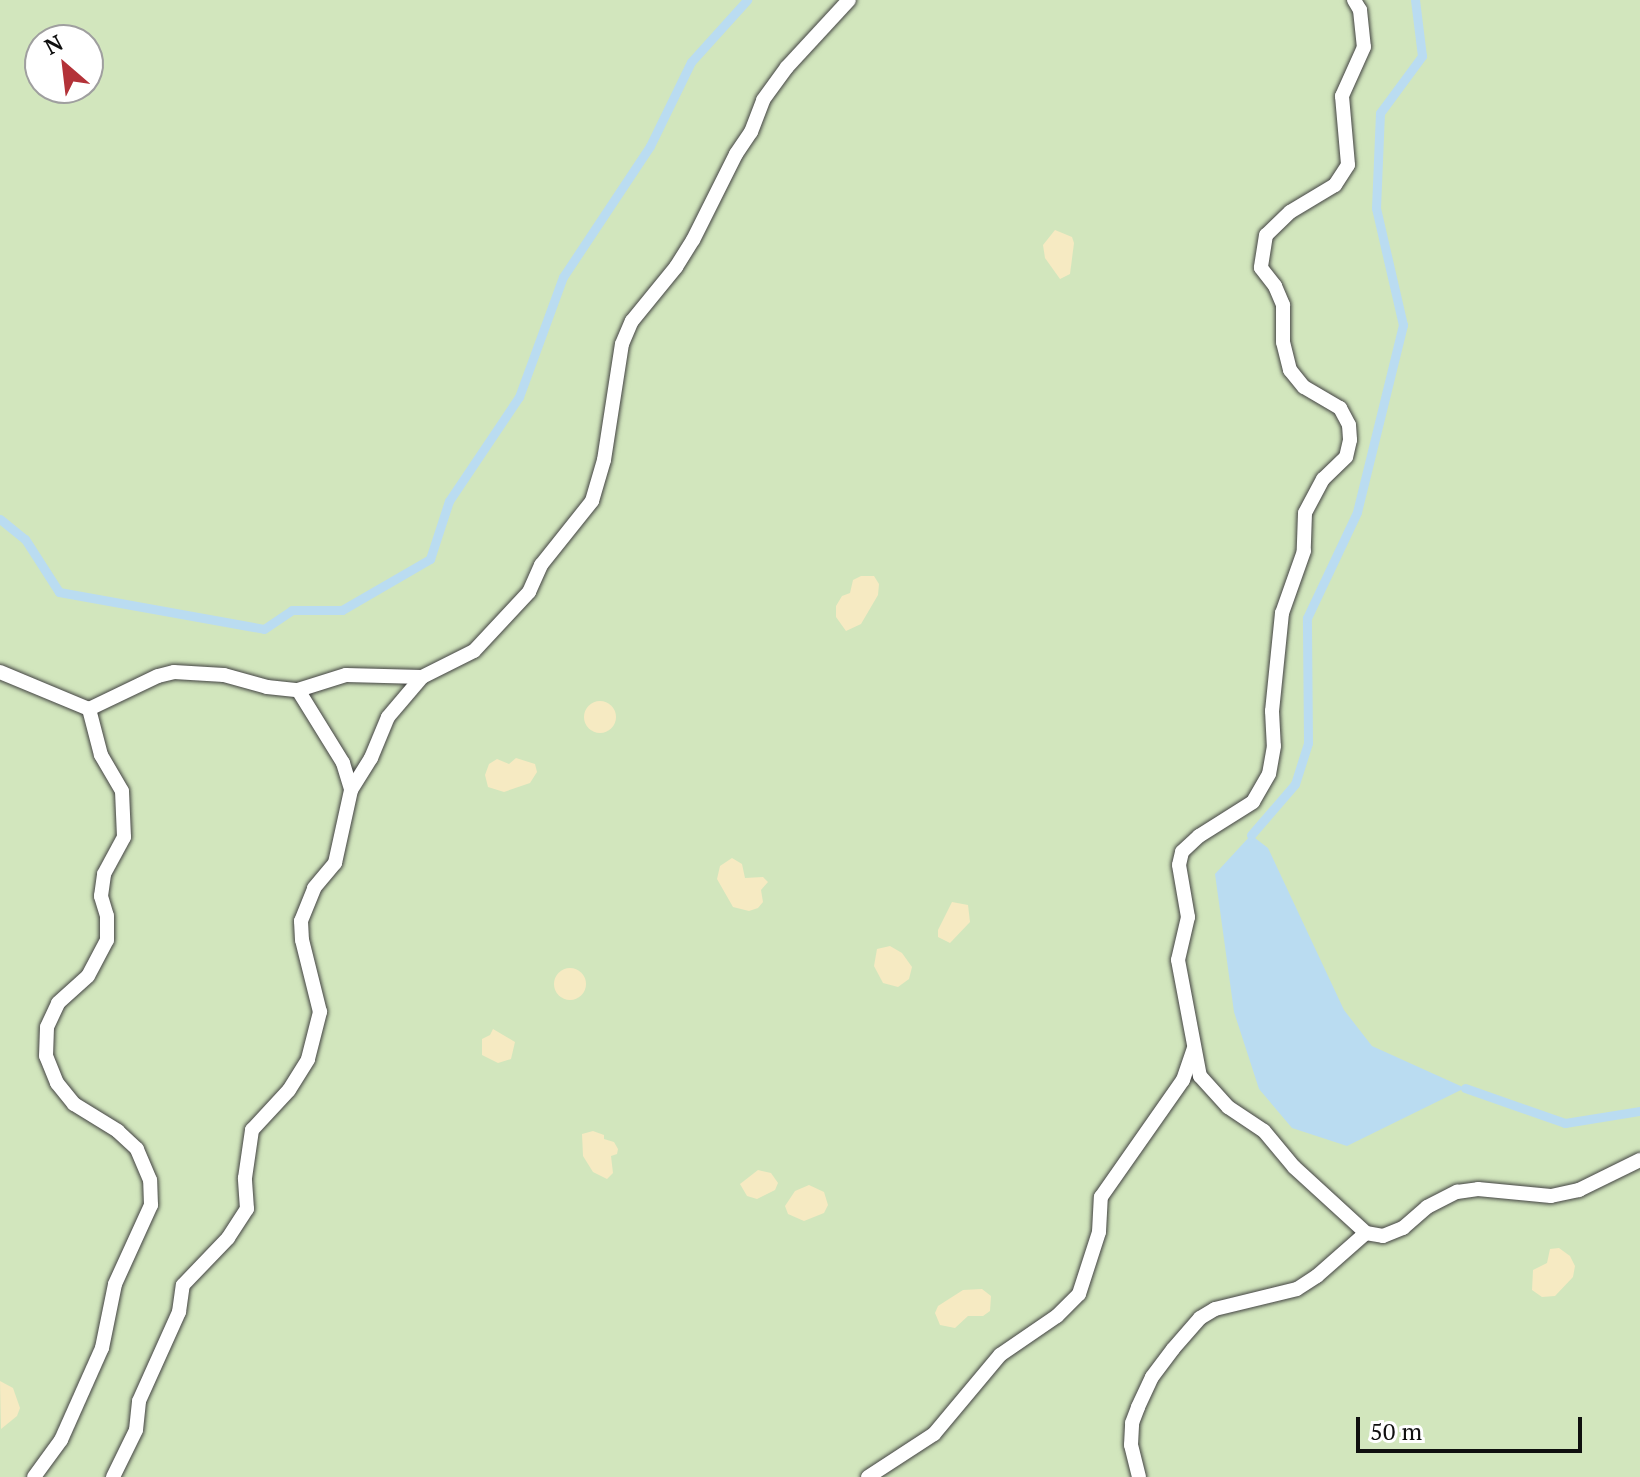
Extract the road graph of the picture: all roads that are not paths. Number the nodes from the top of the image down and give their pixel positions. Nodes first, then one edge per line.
1 (849, 0) edge
2 (1354, 0) edge
3 (0, 672) edge
4 (422, 677) junction
5 (298, 690) junction
6 (89, 709) junction
7 (351, 790) junction
8 (1194, 1047) junction
9 (1640, 1160) edge
10 (1366, 1233) junction
11 (34, 1477) edge
12 (113, 1477) edge
13 (868, 1477) edge
14 (1139, 1477) edge

1 - 4 lane
2 - 8 lane
3 - 6 lane
4 - 5 lane
4 - 7 lane
5 - 6 lane
5 - 7 lane
6 - 11 lane
7 - 12 lane
8 - 10 lane
8 - 13 lane
9 - 10 lane
10 - 14 lane

